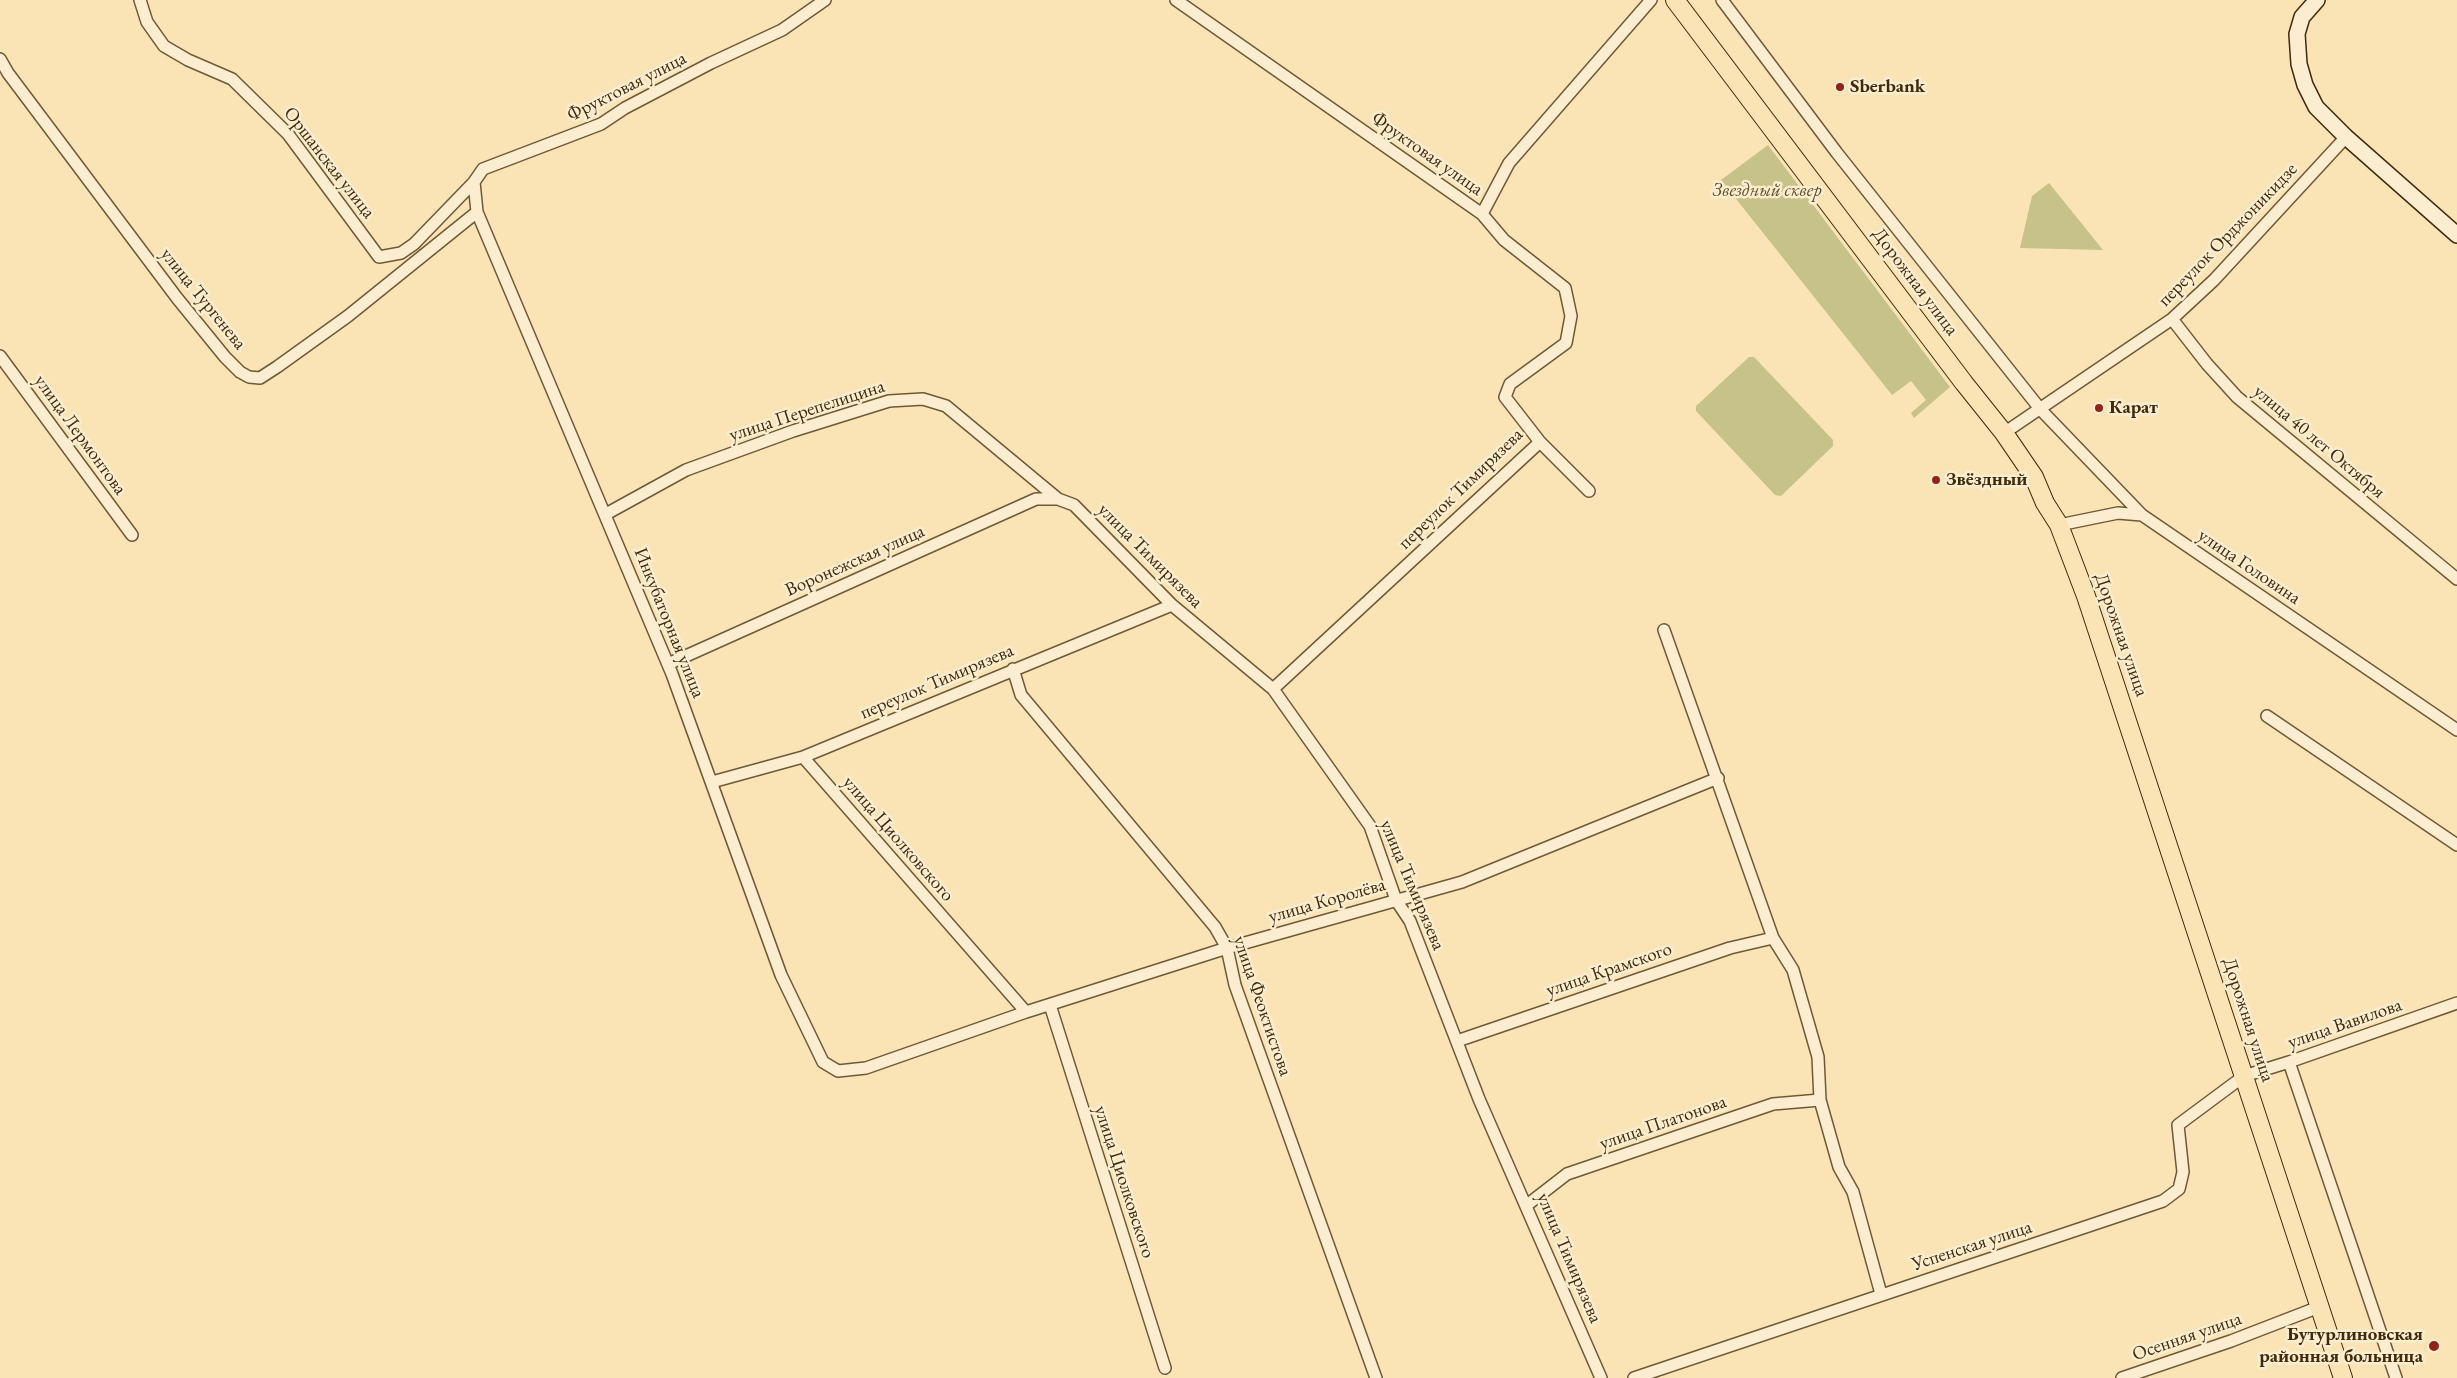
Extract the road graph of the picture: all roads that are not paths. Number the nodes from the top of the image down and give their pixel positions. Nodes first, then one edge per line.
1 (140, 0) edge
2 (824, 0) edge
3 (1176, 0) edge
4 (1651, 0) edge
5 (1674, 0) edge
6 (1722, 0) edge
7 (2317, 0) edge
8 (0, 59) edge
9 (2346, 137) junction
10 (474, 182) junction
11 (476, 212) junction
12 (1482, 214) junction
13 (2457, 235) edge
14 (379, 257) joint
15 (2172, 319) junction
16 (0, 356) edge
17 (2041, 410) junction
18 (2004, 433) junction
19 (1540, 442) junction
20 (1589, 491) dead end
21 (1058, 499) junction
22 (606, 514) junction
23 (2142, 515) junction
24 (2060, 525) junction
25 (132, 535) dead end
26 (2457, 579) edge
27 (1172, 605) junction
28 (1664, 630) dead end
29 (668, 664) junction
30 (1013, 669) junction
31 (1273, 689) junction
32 (2267, 716) dead end
33 (2457, 730) edge
34 (803, 757) junction
35 (1718, 778) junction
36 (712, 782) junction
37 (2457, 845) edge
38 (1396, 900) junction
39 (1773, 938) junction
40 (1227, 948) junction
41 (2457, 1003) edge
42 (1050, 1006) junction
43 (1026, 1012) junction
44 (1457, 1041) junction
45 (2289, 1062) junction
46 (838, 1071) joint
47 (2244, 1076) junction
48 (1820, 1100) junction
49 (1527, 1205) junction
50 (1881, 1294) junction
51 (2319, 1307) junction
52 (1165, 1368) dead end
53 (1376, 1378) edge
54 (1601, 1378) edge
55 (1634, 1378) edge
56 (2122, 1378) edge
57 (2343, 1378) edge
58 (2396, 1378) edge

1 - 14 street, Оршанская улица
2 - 10 street, Фруктовая улица
3 - 12 street, Фруктовая улица
4 - 12 street, Фруктовая улица
5 - 18 main road, Дорожная улица
6 - 17 street, улица Головина
7 - 9 main road
8 - 11 street, улица Тургенева
9 - 13 main road
9 - 15 street, переулок Орджоникидзе
10 - 11 street, Инкубаторная улица
10 - 14 street, Фруктовая улица
11 - 22 street, Инкубаторная улица
12 - 19 street, переулок Тимирязева
15 - 17 street, переулок Орджоникидзе
15 - 26 street, улица 40 лет Октября
16 - 25 street, улица Лермонтова
17 - 18 street, переулок Орджоникидзе
17 - 23 street, улица Головина
18 - 24 main road, Дорожная улица
19 - 20 street
19 - 31 street, переулок Тимирязева
21 - 22 street, улица Перепелицина
21 - 27 street, улица Тимирязева
21 - 29 street, Воронежская улица
22 - 29 street, Инкубаторная улица
23 - 24 street
23 - 33 street, улица Головина
24 - 47 main road, Дорожная улица
27 - 30 street, переулок Тимирязева
27 - 31 street, улица Тимирязева
28 - 35 street
29 - 36 street, Инкубаторная улица
30 - 34 street, переулок Тимирязева
30 - 40 street, улица Феоктистова
31 - 38 street, улица Тимирязева
32 - 37 street
34 - 36 street, переулок Тимирязева
34 - 43 street, улица Циолковского
35 - 38 street, улица Королёва
35 - 39 street
36 - 46 street, Инкубаторная улица
38 - 40 street, улица Королёва
38 - 44 street, улица Тимирязева
39 - 44 street, улица Крамского
39 - 48 street
40 - 42 street, улица Королёва
40 - 53 street, улица Феоктистова
41 - 45 street, улица Вавилова
42 - 43 street, улица Королёва
42 - 52 street, улица Циолковского
43 - 46 street, улица Королёва
44 - 49 street, улица Тимирязева
45 - 47 street, улица Вавилова
45 - 58 street
47 - 50 street, Успенская улица
47 - 51 main road, Дорожная улица
48 - 49 street, улица Платонова
48 - 50 street
49 - 54 street, улица Тимирязева
50 - 55 street, Успенская улица
51 - 56 street, Осенняя улица
51 - 57 main road, Дорожная улица

